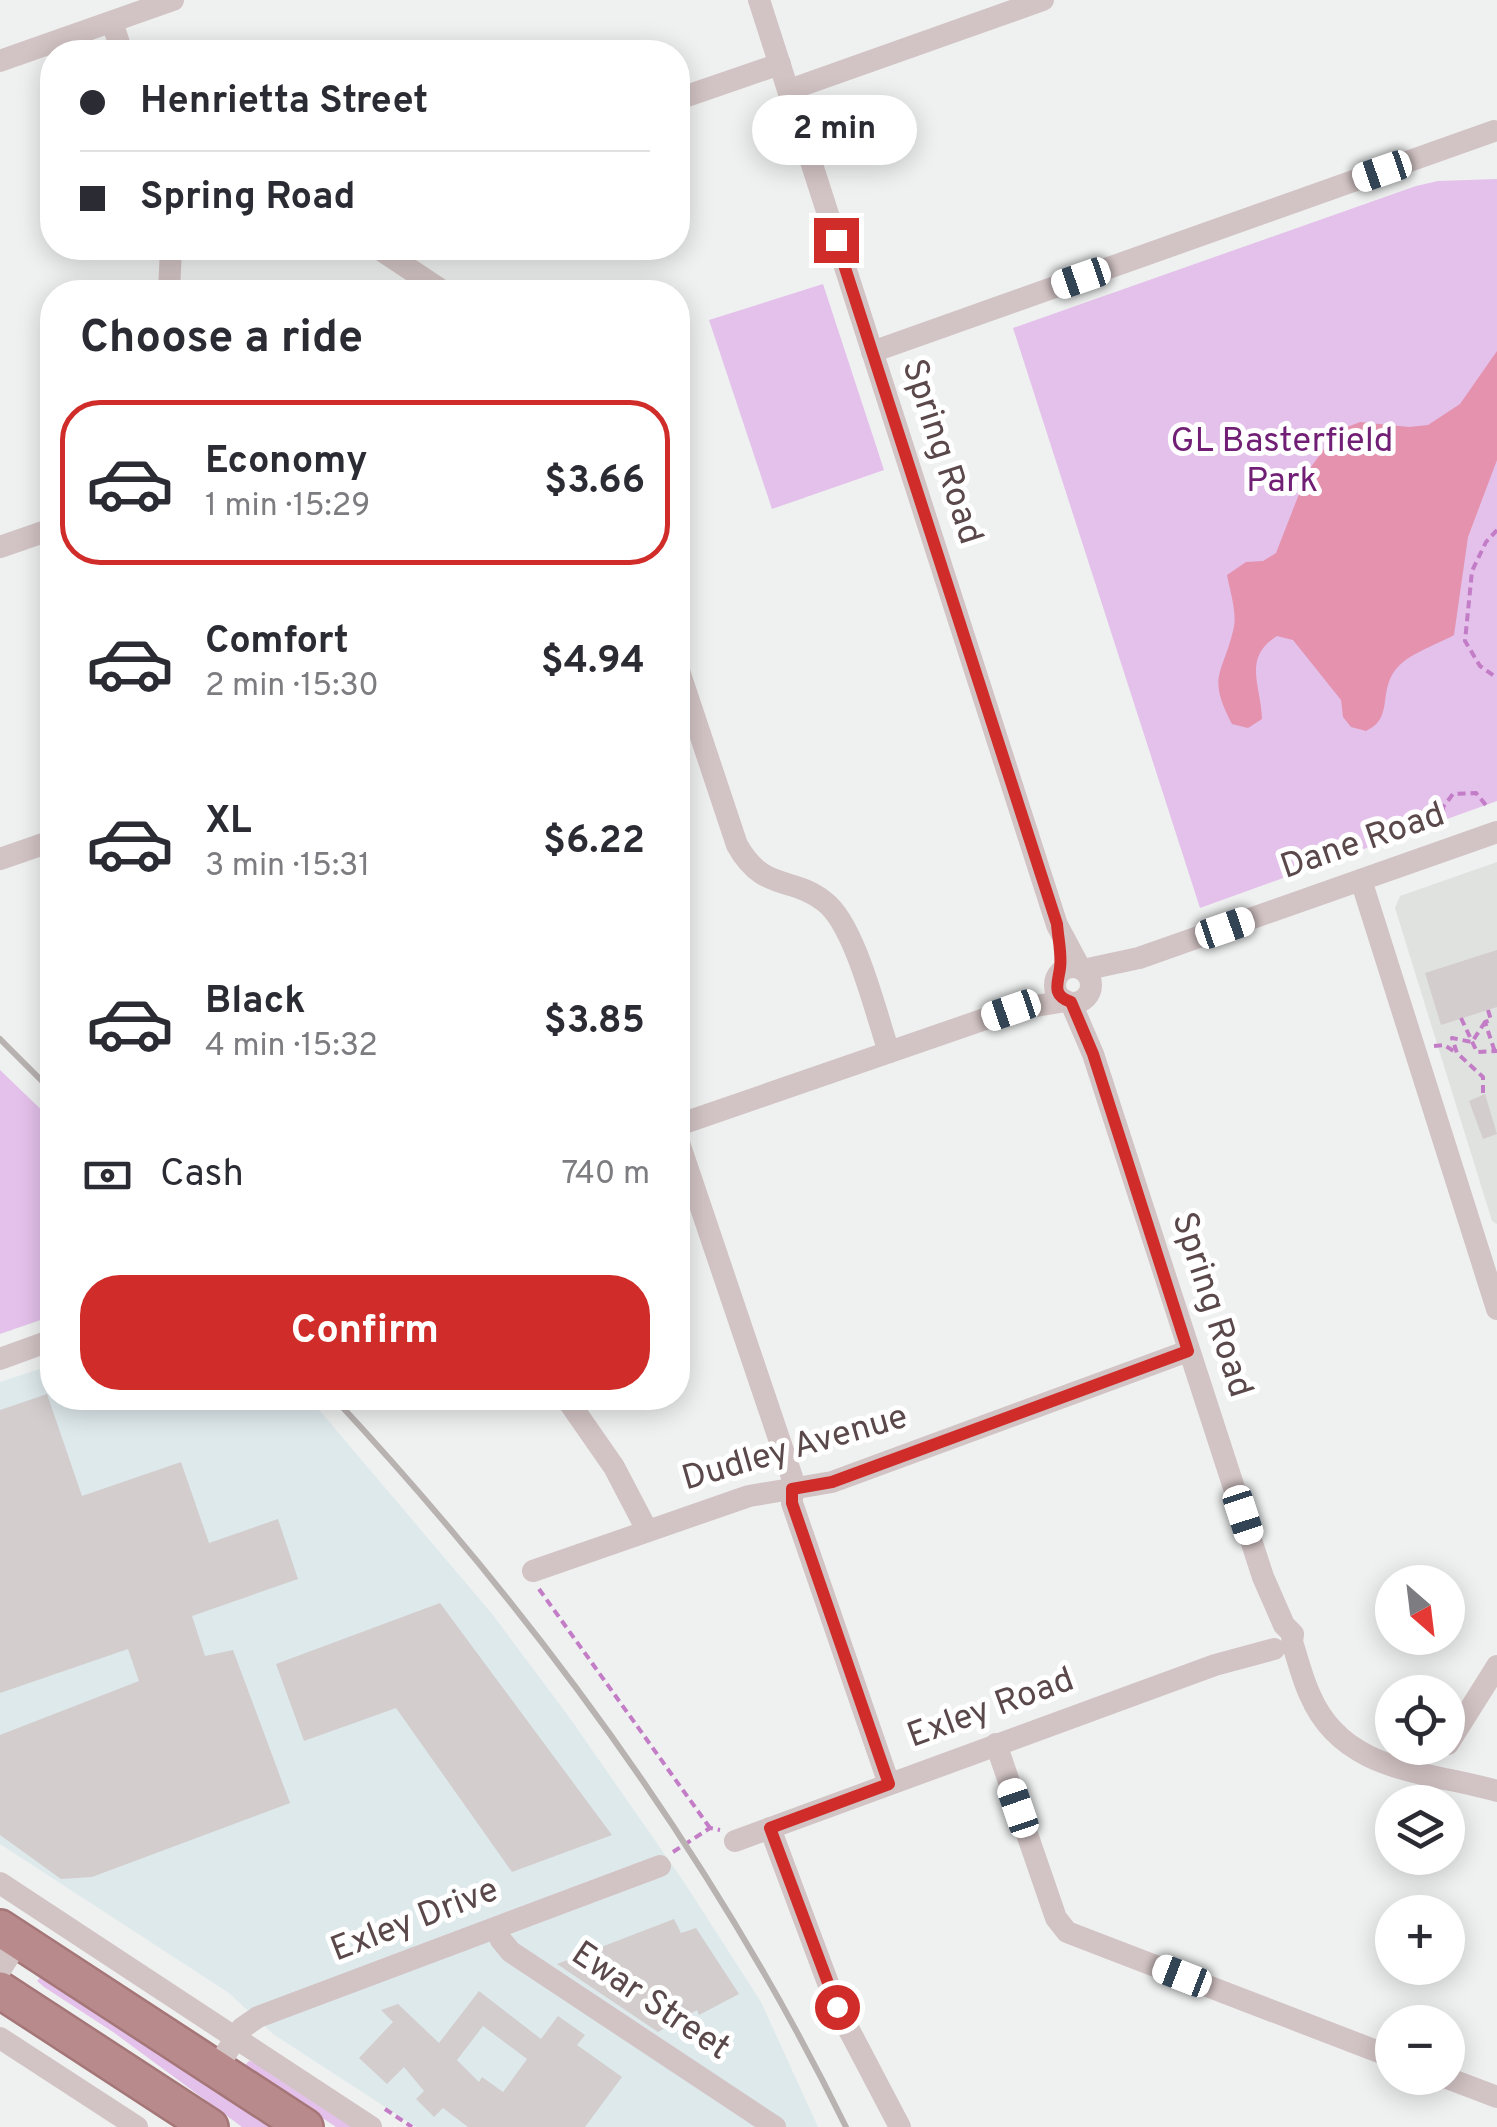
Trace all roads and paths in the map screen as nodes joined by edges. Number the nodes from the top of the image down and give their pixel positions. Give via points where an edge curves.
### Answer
1 (173, 0) edge
2 (759, 0) edge
3 (1043, 0) edge
4 (112, 22) junction
5 (60, 40) edge
6 (118, 40) edge
7 (40, 47) edge
8 (0, 61) edge
9 (780, 64) junction
10 (788, 90) junction
11 (690, 95) edge
12 (1494, 131) dead end
13 (396, 260) edge
14 (426, 280) edge
15 (872, 352) junction
16 (1497, 530) edge
17 (40, 533) edge
18 (0, 547) edge
19 (1497, 678) edge
20 (690, 705) edge
21 (1489, 809) dead end
22 (1444, 825) dead end
23 (1497, 832) edge
24 (40, 845) edge
25 (0, 858) edge
26 (1361, 880) junction
27 (1074, 985) junction
28 (1488, 1010) dead end
29 (1461, 1018) dead end
30 (1485, 1022) junction
31 (1472, 1042) junction
32 (1496, 1051) edge
33 (889, 1052) junction
34 (1483, 1093) dead end
35 (690, 1121) edge
36 (690, 1175) edge
37 (1490, 1268) edge
38 (1497, 1309) edge
39 (40, 1344) edge
40 (1188, 1351) junction
41 (0, 1358) edge
42 (574, 1410) edge
43 (792, 1489) junction
44 (647, 1530) junction
45 (533, 1571) joint
46 (1277, 1638) junction
47 (1497, 1666) edge
48 (1465, 1716) edge
49 (996, 1744) junction
50 (1439, 1765) edge
51 (1435, 1778) junction
52 (889, 1784) junction
53 (1497, 1791) edge
54 (710, 1828) junction
55 (770, 1828) junction
56 (735, 1841) joint
57 (660, 1866) joint
58 (0, 1883) edge
59 (496, 1928) junction
60 (6, 1946) edge
61 (0, 1990) edge
62 (0, 2038) edge
63 (235, 2038) junction
64 (1375, 2050) edge
65 (216, 2069) junction
66 (1465, 2084) edge
67 (1497, 2096) edge
68 (137, 2127) edge
69 (210, 2127) edge
70 (306, 2127) edge
71 (371, 2127) edge
72 (775, 2127) edge
73 (900, 2127) edge

1 - 4 street
2 - 9 street, Spring Road
3 - 10 street
4 - 5 street
4 - 6 street
7 - 8 street
9 - 10 street, Spring Road
9 - 11 street
10 - 15 street, Spring Road
12 - 15 street
13 - 14 street
15 - 27 street, Spring Road
16 - 19 path via 1472,571 1464,641
17 - 18 street
20 - 33 street via 736,845 765,877 820,898 836,912
21 - 22 path via 1476,794 1453,794 1443,807
23 - 26 street, Dane Road
24 - 25 street
26 - 27 street, Dane Road
26 - 37 street
27 - 33 street, Dane Road
27 - 40 street, Spring Road
28 - 30 path via 1491,1020
29 - 31 path
30 - 31 path
30 - 32 path
31 - 32 path via 1476,1052
31 - 34 path via 1452,1038 1457,1053 1483,1077
33 - 35 street, Dane Road
36 - 43 street
37 - 38 street
39 - 41 street
40 - 43 street, Dudley Avenue via 832,1482
40 - 46 street, Spring Road
42 - 44 street
43 - 44 street, Dudley Avenue
43 - 52 street
44 - 45 street, Dudley Avenue
45 - 54 path via 542,1597
46 - 49 street, Exley Road
46 - 51 street via 1324,1719 1354,1748 1394,1769
47 - 48 street
49 - 52 street, Exley Road
49 - 64 street via 1056,1918 1067,1932
50 - 51 street
51 - 53 street
52 - 55 street, Exley Road
54 - 56 path
54 - 57 path
55 - 56 street, Exley Road
55 - 73 street via 837,2007
57 - 59 street, Exley Drive
58 - 63 street
59 - 63 street, Exley Drive via 258,2017
59 - 72 street, Ewar Street via 512,1952
60 - 65 highway
61 - 69 highway
62 - 68 street
63 - 65 street, Exley Drive
63 - 71 street
65 - 70 highway
66 - 67 street

